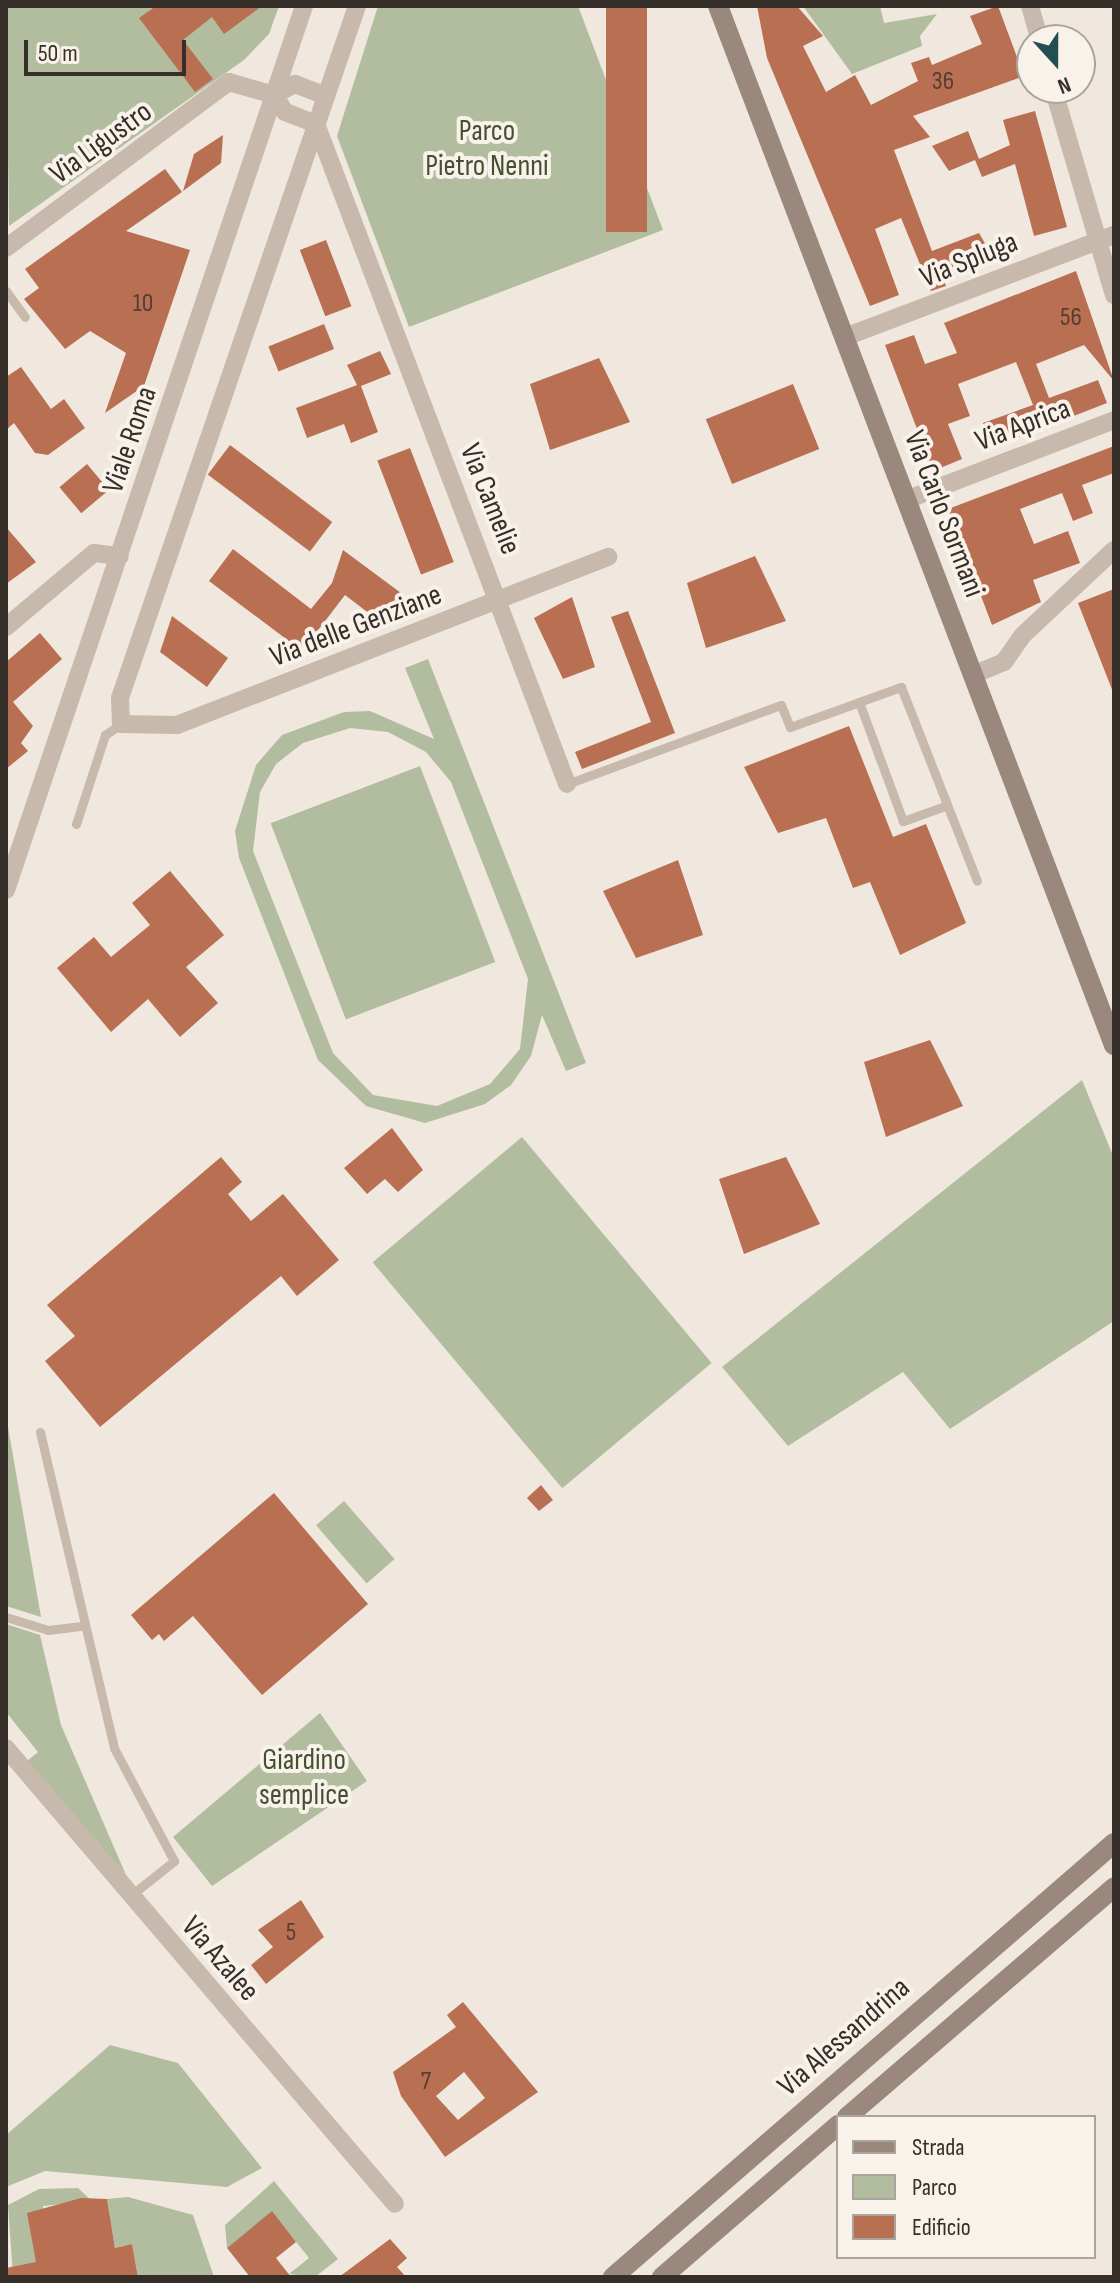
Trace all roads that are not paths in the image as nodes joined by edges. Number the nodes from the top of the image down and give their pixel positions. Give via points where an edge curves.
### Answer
1 (304, 6) edge
2 (357, 6) edge
3 (718, 6) edge
4 (274, 95) junction
5 (326, 96) junction
6 (1057, 104) edge
7 (316, 124) junction
8 (1114, 235) edge
9 (1095, 241) junction
10 (6, 248) edge
11 (6, 291) edge
12 (1114, 295) edge
13 (25, 317) dead end
14 (845, 337) junction
15 (1114, 420) edge
16 (906, 500) junction
17 (1114, 550) edge
18 (120, 556) junction
19 (608, 557) dead end
20 (500, 599) junction
21 (6, 627) edge
22 (973, 675) junction
23 (859, 702) junction
24 (121, 724) junction
25 (567, 784) joint
26 (945, 806) junction
27 (76, 824) dead end
28 (977, 881) dead end
29 (6, 890) edge
30 (1114, 1045) edge
31 (40, 1432) dead end
32 (6, 1617) edge
33 (82, 1626) junction
34 (6, 1748) edge
35 (1114, 1843) edge
36 (1114, 1887) edge
37 (129, 1897) junction
38 (849, 2115) edge
39 (836, 2127) edge
40 (395, 2204) dead end
41 (613, 2277) edge
42 (662, 2277) edge

1 - 4 street, Viale Roma
2 - 5 street
3 - 14 street, Via Carlo Sormani
4 - 5 street via 295,84
4 - 7 street via 285,112
4 - 10 street, Via Ligustro via 229,82
4 - 18 street, Viale Roma
5 - 7 street
6 - 9 street
7 - 20 street, Via Camelie
7 - 24 street via 120,698
8 - 9 street, Via Spluga
9 - 12 street
9 - 14 street, Via Spluga
11 - 13 lane
14 - 16 street, Via Carlo Sormani
15 - 16 street, Via Aprica
16 - 22 street, Via Carlo Sormani
17 - 22 street via 1022,636 1013,654
18 - 21 street via 94,553
18 - 29 street, Viale Roma
19 - 20 street, Via delle Genziane
20 - 24 street, Via delle Genziane via 177,725
20 - 25 street, Via Camelie
22 - 30 street, Via Carlo Sormani
23 - 25 lane, Via Camelie via 790,727 781,705
23 - 26 lane via 901,687
23 - 26 lane via 903,821
24 - 27 lane via 105,735
26 - 28 lane
31 - 33 lane
32 - 33 lane via 48,1630
33 - 37 lane via 114,1748 174,1861
34 - 37 street, Via Azalee
35 - 41 street, Via Alessandrina
36 - 38 street, Via Alessandrina
37 - 40 street, Via Azalee
39 - 42 street, Via Alessandrina

